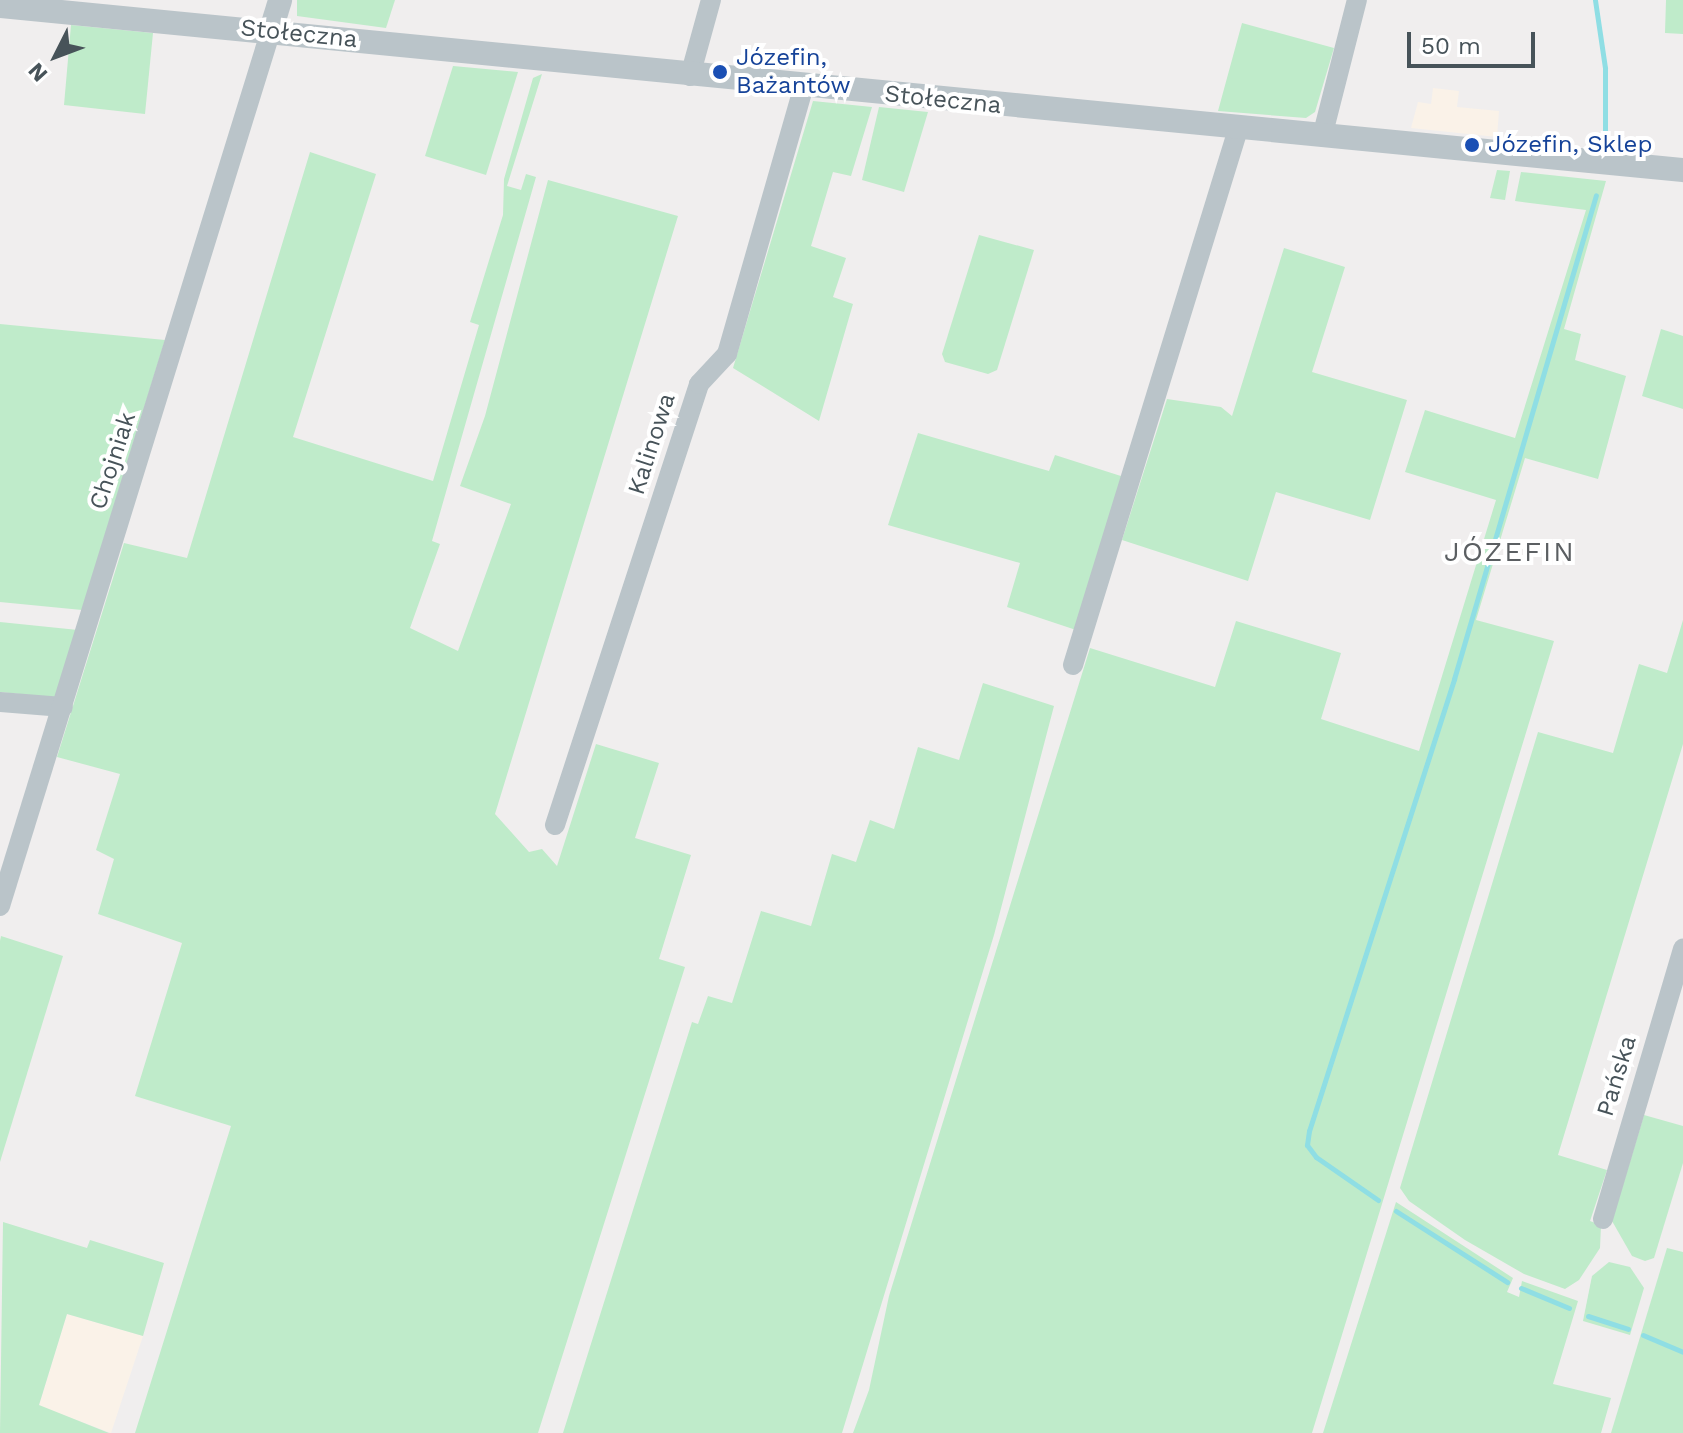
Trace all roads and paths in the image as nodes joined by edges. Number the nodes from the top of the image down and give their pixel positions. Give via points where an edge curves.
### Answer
1 (280, 0) edge
2 (711, 0) edge
3 (1357, 0) edge
4 (0, 6) edge
5 (271, 30) junction
6 (690, 76) junction
7 (804, 86) junction
8 (1239, 126) junction
9 (1323, 133) junction
10 (1683, 170) edge
11 (1073, 665) dead end
12 (0, 702) edge
13 (63, 707) junction
14 (555, 825) dead end
15 (0, 906) edge
16 (1683, 949) edge
17 (1603, 1219) dead end

1 - 5 street
2 - 6 street
3 - 9 street
4 - 5 street, Stołeczna
5 - 6 street, Stołeczna
5 - 13 street, Chojniak
6 - 7 street, Stołeczna
7 - 8 street, Stołeczna
7 - 14 street, Kalinowa via 727,354 699,384
8 - 9 street, Stołeczna
8 - 11 street
9 - 10 street, Stołeczna via 1492,155
12 - 13 street
13 - 15 street, Chojniak
16 - 17 street, Pańska

